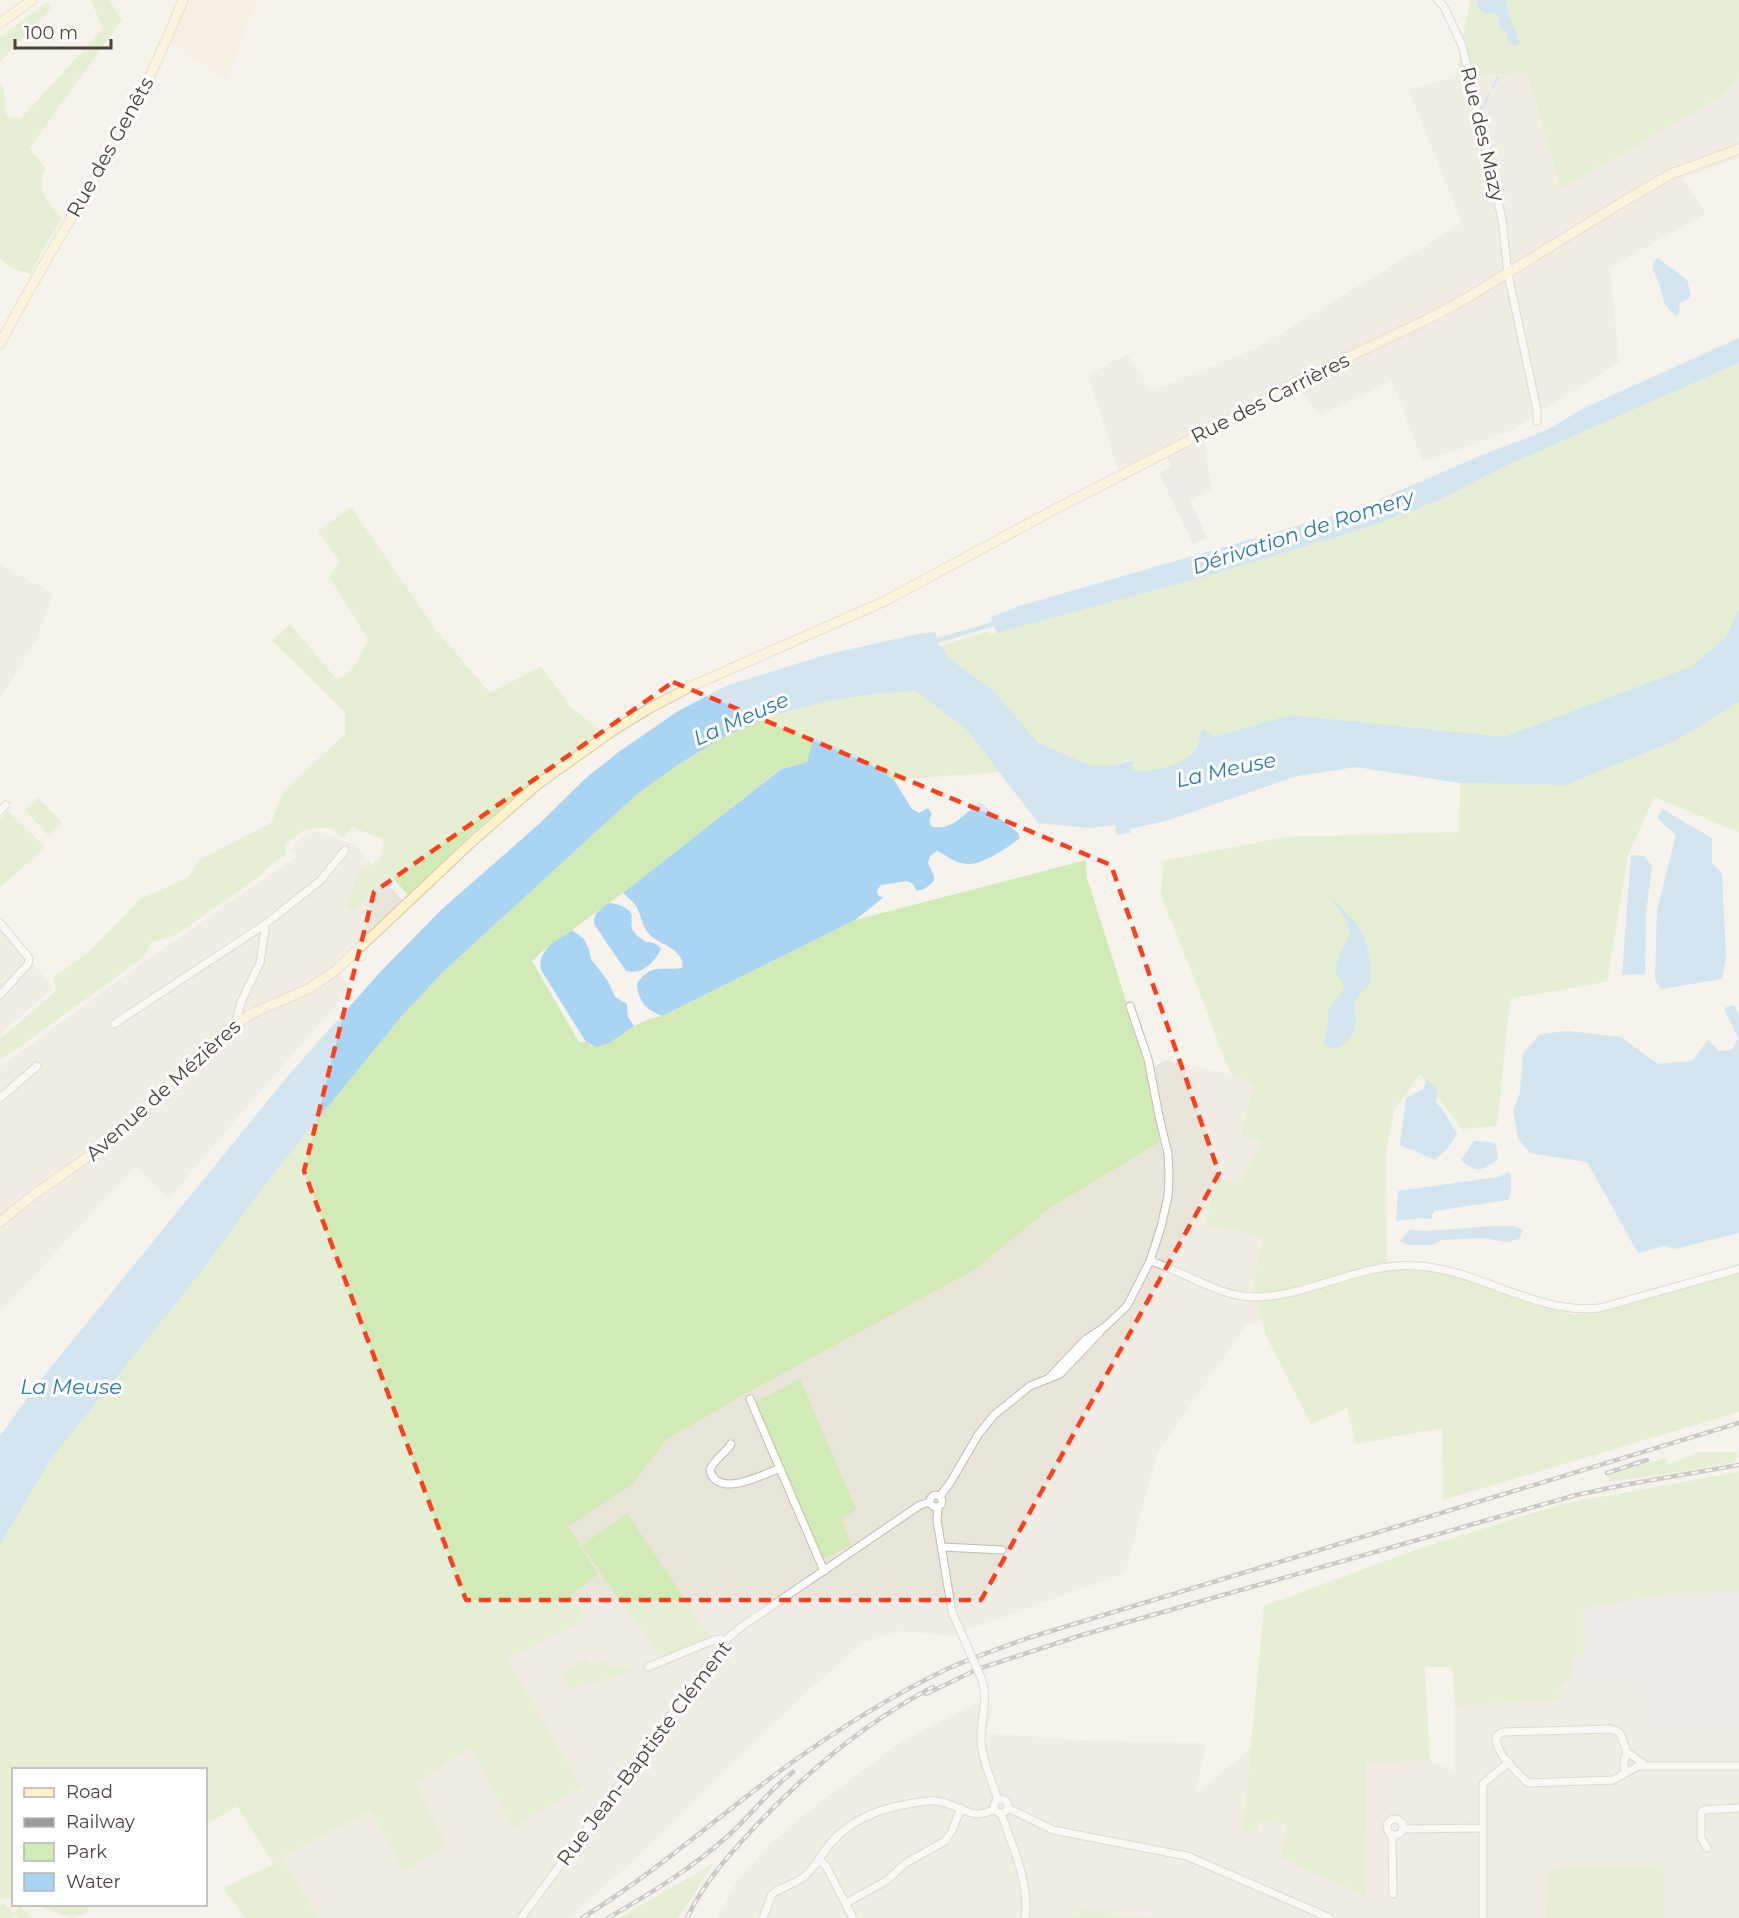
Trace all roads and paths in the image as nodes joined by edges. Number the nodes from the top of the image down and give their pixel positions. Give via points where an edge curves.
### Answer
1 (32, 0) edge
2 (183, 0) edge
3 (1438, 0) edge
4 (0, 23) edge
5 (1739, 149) edge
6 (1508, 274) junction
7 (0, 344) edge
8 (1537, 420) dead end
9 (6, 805) dead end
10 (0, 811) edge
11 (345, 850) dead end
12 (412, 898) joint
13 (0, 923) edge
14 (264, 925) junction
15 (0, 995) edge
16 (1130, 1006) dead end
17 (237, 1022) junction
18 (114, 1024) dead end
19 (38, 1066) dead end
20 (0, 1098) edge
21 (0, 1222) edge
22 (1150, 1261) junction
23 (1739, 1269) edge
24 (750, 1399) dead end
25 (731, 1444) dead end
26 (780, 1468) junction
27 (940, 1496) junction
28 (930, 1502) junction
29 (938, 1507) junction
30 (942, 1547) junction
31 (1002, 1550) dead end
32 (824, 1571) junction
33 (725, 1642) junction
34 (648, 1667) dead end
35 (1628, 1752) junction
36 (1509, 1762) junction
37 (1645, 1766) junction
38 (1739, 1766) edge
39 (1625, 1773) junction
40 (998, 1800) junction
41 (961, 1808) junction
42 (1008, 1808) junction
43 (1739, 1808) edge
44 (998, 1811) junction
45 (1483, 1828) junction
46 (1403, 1829) junction
47 (1392, 1835) junction
48 (1707, 1848) dead end
49 (819, 1858) junction
50 (1394, 1894) dead end
51 (846, 1904) junction
52 (521, 1918) edge
53 (763, 1918) edge
54 (853, 1918) edge
55 (1025, 1918) edge
56 (1330, 1918) edge
57 (1483, 1918) edge

1 - 4 main road
2 - 7 main road, Rue des Genêts via 126,123
3 - 6 street, Rue des Mazy via 1462,45 1502,219
5 - 6 main road, Rue des Carrières via 1671,174
6 - 8 street, Rue des Mazy
6 - 12 main road, Rue des Carrières via 1426,320 1300,380 885,602 650,708 538,784
9 - 10 street
11 - 14 street via 320,881
12 - 17 main road, Avenue de Mézières via 335,971 310,988
13 - 15 street via 29,958
14 - 17 street via 260,963 241,1002
14 - 18 street
16 - 22 street via 1148,1059 1168,1154 1167,1196
17 - 21 main road, Avenue de Mézières via 106,1144
19 - 20 street
22 - 23 street via 1215,1288 1258,1297 1398,1264 1422,1266 1558,1307 1581,1310
22 - 27 street via 1127,1306 1084,1340 1048,1379 1030,1386 994,1415
24 - 26 street
25 - 26 street via 711,1470 715,1479 725,1485
26 - 32 street
27 - 28 street via 934,1495
27 - 29 street via 942,1503
28 - 29 street
28 - 32 street, Rue Jean-Baptiste Clément
29 - 30 street
30 - 31 street
30 - 40 street, bridge via 954,1618 985,1687 981,1742
32 - 33 street, Rue Jean-Baptiste Clément
33 - 34 street via 714,1640
33 - 52 street, Rue Jean-Baptiste Clément
35 - 36 street via 1620,1733 1611,1729 1502,1732 1495,1741
35 - 37 street
35 - 39 street
36 - 39 street via 1528,1783 1599,1782
36 - 45 street via 1483,1784
37 - 38 street
37 - 39 street
40 - 42 street via 1005,1800
40 - 44 street via 994,1805
41 - 44 street via 979,1814
41 - 49 street via 933,1800 882,1810 845,1829
41 - 51 street via 945,1841
42 - 44 street
42 - 56 street via 1053,1830 1187,1856
43 - 48 street via 1701,1812 1701,1838
44 - 55 street via 1025,1890
45 - 46 street
45 - 57 street
46 - 47 street
46 - 47 street via 1400,1821 1390,1820 1387,1830
47 - 50 street
49 - 51 street
49 - 53 street via 804,1877 772,1894
51 - 54 street

